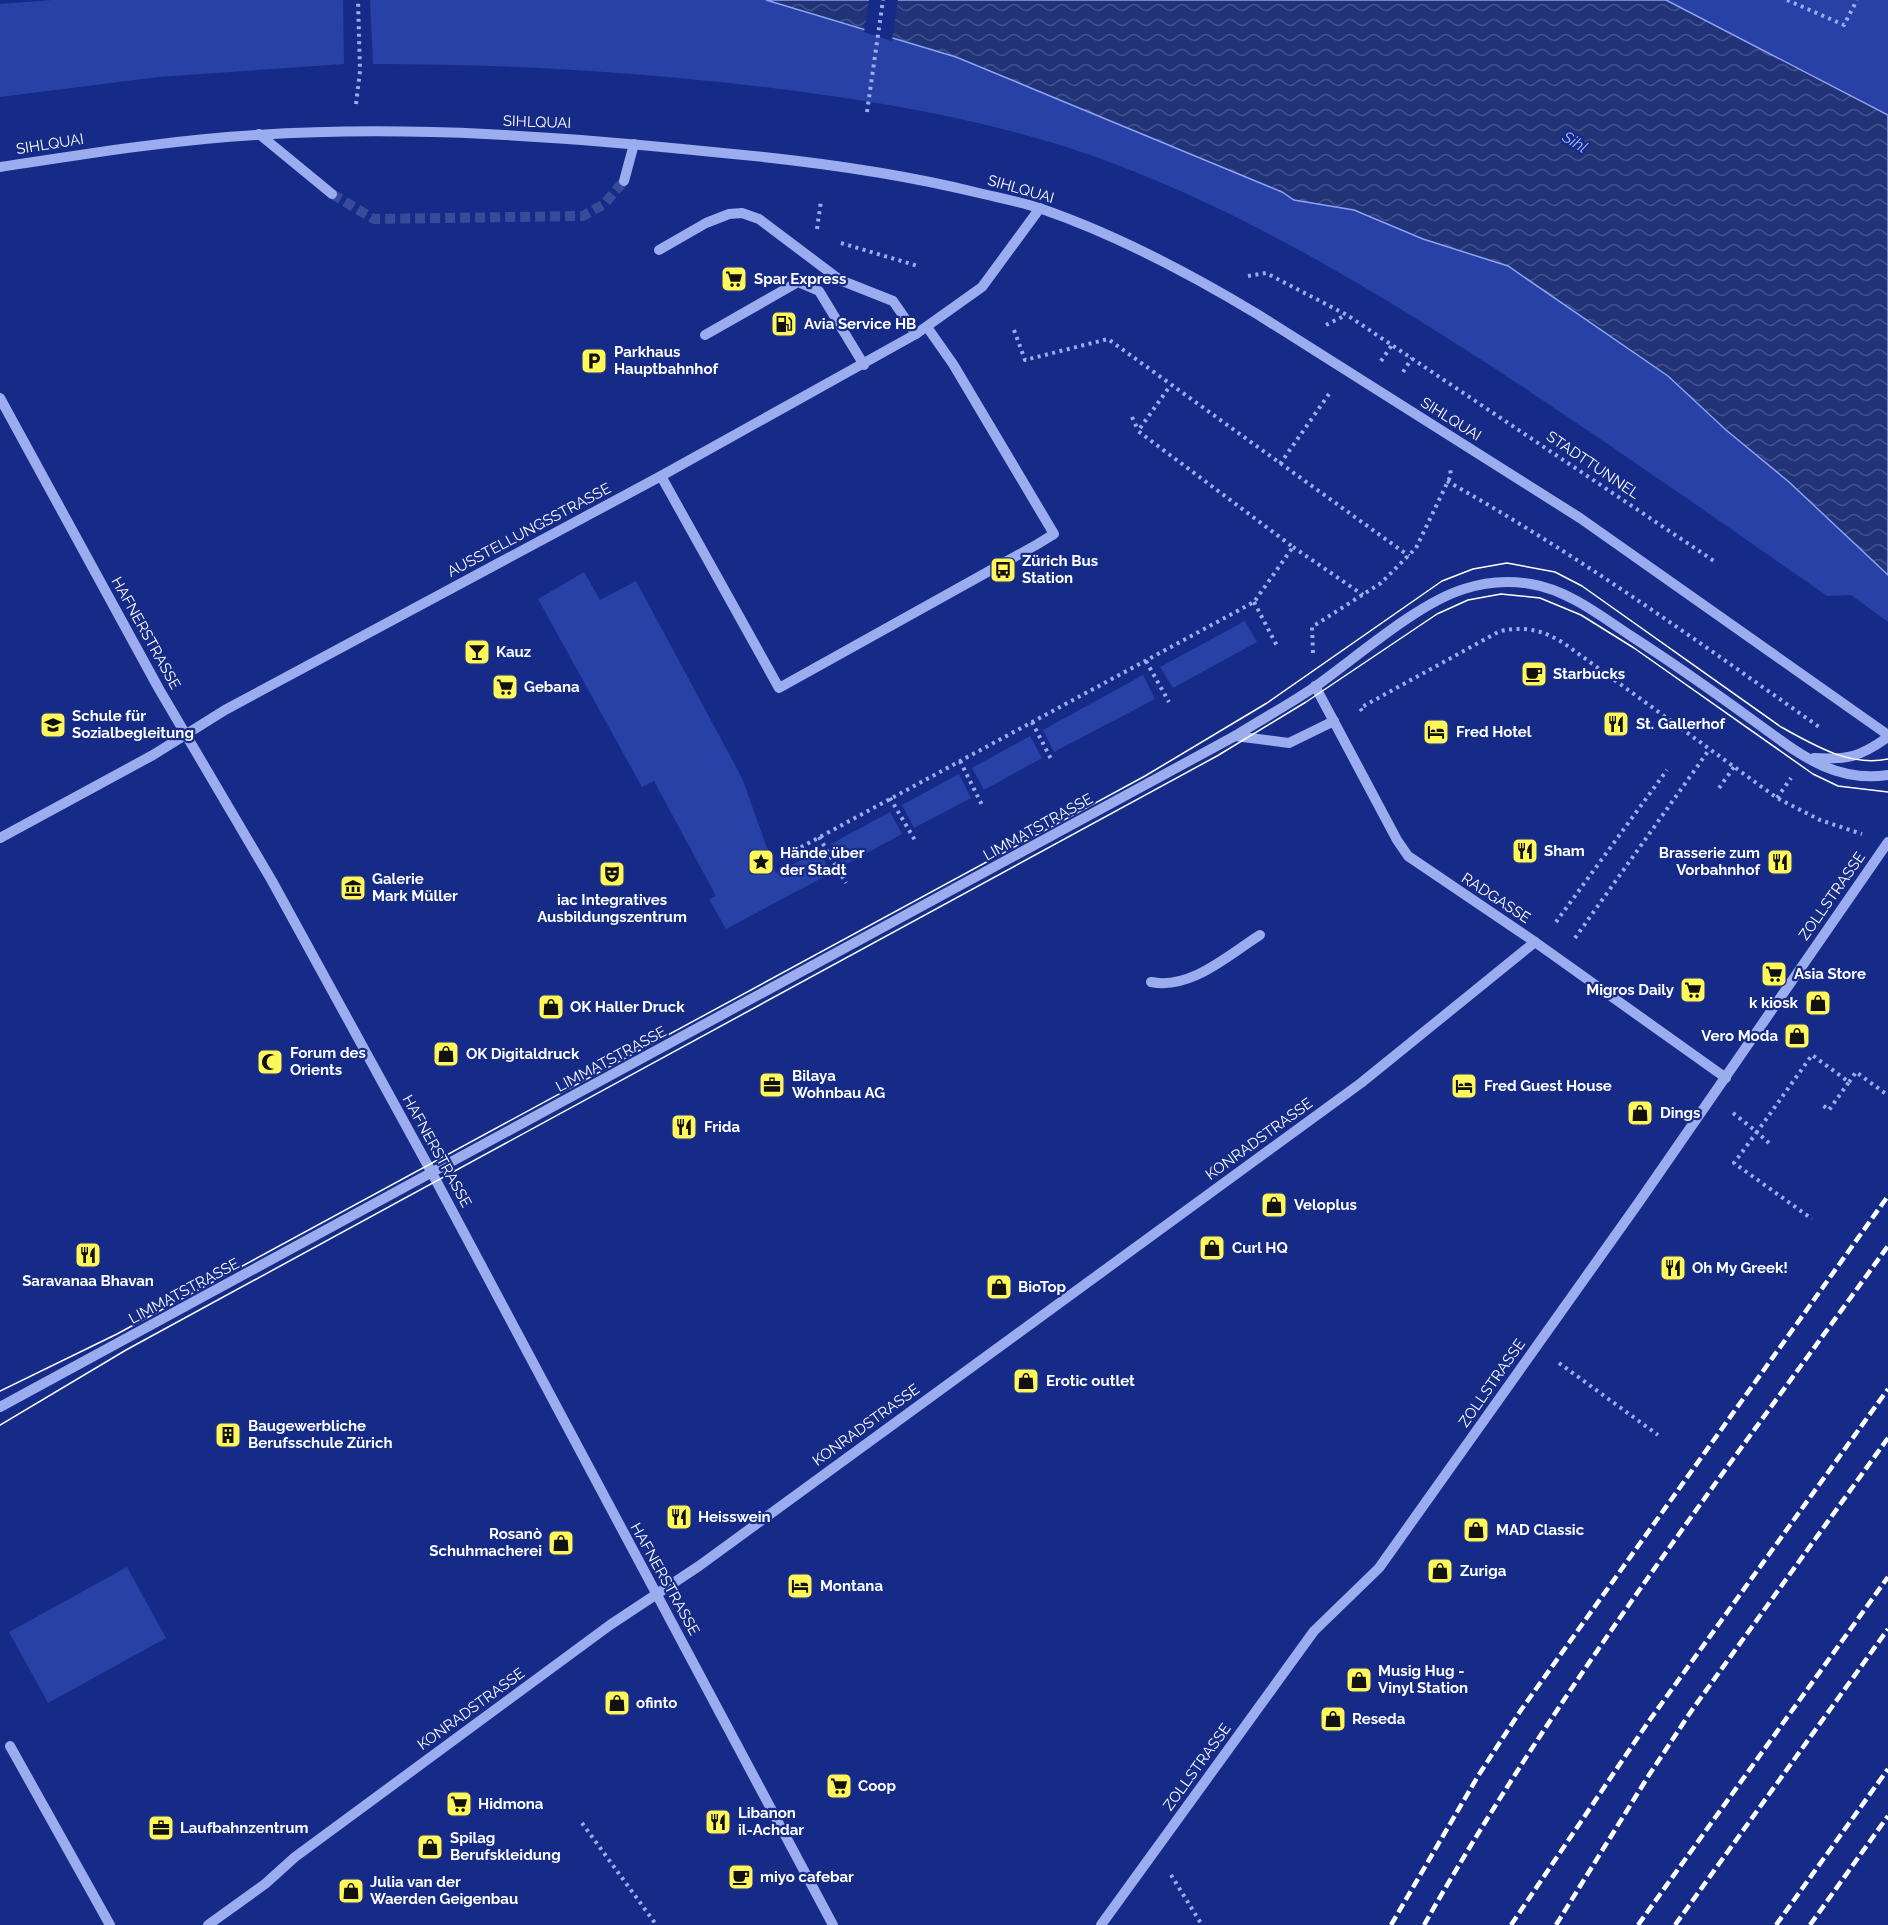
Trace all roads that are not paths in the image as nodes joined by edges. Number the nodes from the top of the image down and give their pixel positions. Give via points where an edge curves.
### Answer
1 (258, 134) junction
2 (634, 144) junction
3 (0, 167) edge
4 (624, 181) tunnel mouth
5 (332, 194) tunnel mouth
6 (1040, 208) junction
7 (659, 250) dead end
8 (927, 327) junction
9 (916, 334) junction
10 (705, 335) dead end
11 (864, 365) junction
12 (0, 398) edge
13 (661, 476) junction
14 (1316, 686) junction
15 (1334, 721) junction
16 (186, 735) junction
17 (1235, 736) junction
18 (1888, 736) edge
19 (1806, 758) junction
20 (1888, 775) edge
21 (0, 838) edge
22 (1888, 842) edge
23 (1260, 935) dead end
24 (1535, 942) junction
25 (1151, 982) dead end
26 (1726, 1077) junction
27 (432, 1173) junction
28 (1, 1406) edge
29 (657, 1595) junction
30 (10, 1746) dead end
31 (110, 1925) edge
32 (208, 1925) edge
33 (833, 1925) edge
34 (1101, 1925) edge

1 - 2 street, SIHLQUAI via 555,137
1 - 3 street, SIHLQUAI via 162,142
1 - 5 street
2 - 4 street
2 - 6 street, SIHLQUAI via 827,163 925,179
6 - 8 street, AUSSTELLUNGSSTRASSE via 982,287
6 - 18 street, SIHLQUAI via 1112,237 1257,314 1580,518
7 - 9 street via 706,224 742,213 759,219 840,280 893,301
8 - 9 street, AUSSTELLUNGSSTRASSE
8 - 13 street via 1054,534 1016,557 779,687
9 - 11 street, AUSSTELLUNGSSTRASSE
10 - 11 street via 798,282 819,291
11 - 13 street, AUSSTELLUNGSSTRASSE
12 - 16 street, HAFNERSTRASSE
13 - 16 street, AUSSTELLUNGSSTRASSE via 225,710
14 - 15 street, RADGASSE
14 - 17 street, LIMMATSTRASSE
14 - 19 street, LIMMATSTRASSE via 1426,607 1462,589 1497,582 1532,584 1590,609
15 - 17 street via 1289,743
15 - 24 street, RADGASSE via 1408,856
16 - 21 street, AUSSTELLUNGSSTRASSE
16 - 27 street, HAFNERSTRASSE via 272,881
17 - 27 street, LIMMATSTRASSE
18 - 19 street via 1864,754 1844,760
19 - 20 street, LIMMATSTRASSE via 1839,773 1865,778
22 - 26 street, ZOLLSTRASSE
23 - 25 street via 1184,981
24 - 26 street, RADGASSE
24 - 29 street, KONRADSTRASSE via 1360,1083
26 - 34 street, ZOLLSTRASSE via 1379,1568 1314,1631
27 - 28 street, LIMMATSTRASSE
27 - 29 street, HAFNERSTRASSE
29 - 32 street, KONRADSTRASSE via 610,1625
29 - 33 street, HAFNERSTRASSE
30 - 31 street

